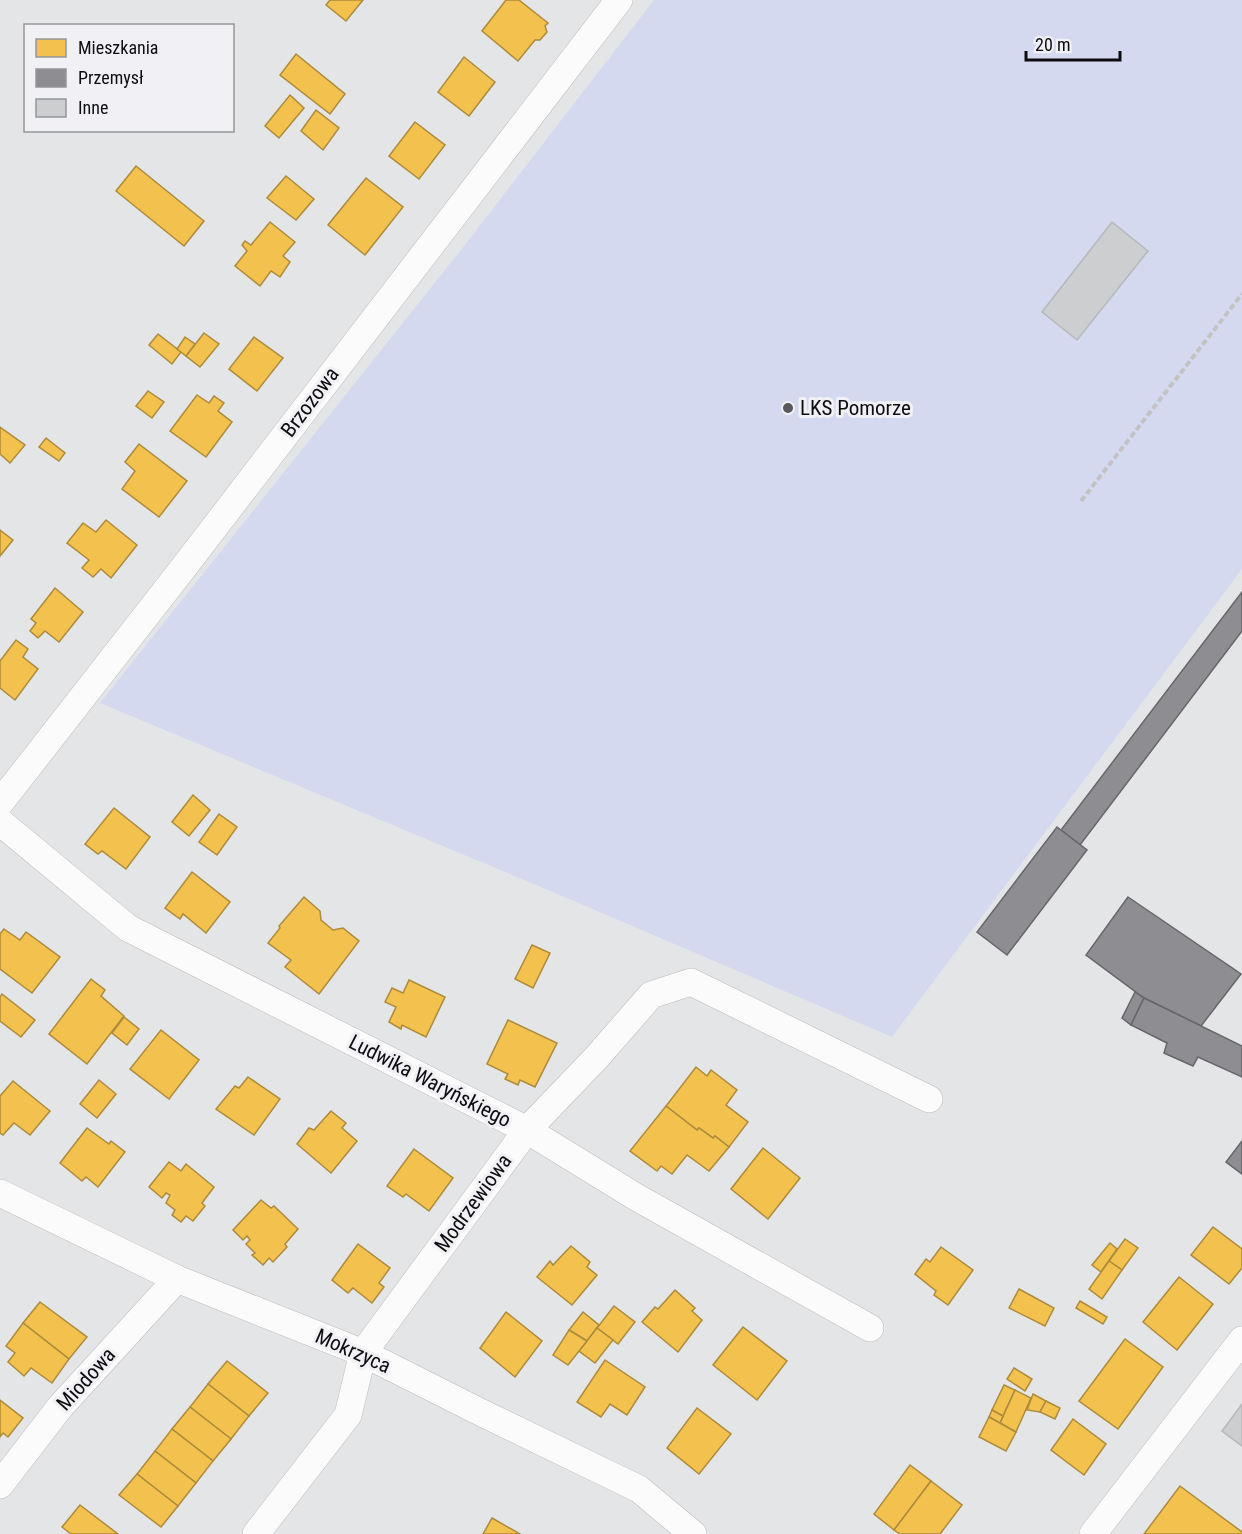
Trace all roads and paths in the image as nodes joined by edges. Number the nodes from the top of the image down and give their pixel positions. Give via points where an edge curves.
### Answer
1 (606, 4) edge
2 (1242, 294) edge
3 (1081, 501) dead end
4 (0, 803) edge
5 (0, 822) edge
6 (928, 1099) dead end
7 (527, 1130) junction
8 (1, 1194) edge
9 (177, 1279) junction
10 (870, 1328) dead end
11 (1242, 1340) edge
12 (363, 1353) junction
13 (0, 1485) edge
14 (256, 1534) edge
15 (693, 1534) edge
16 (1094, 1534) edge

1 - 4 street, Brzozowa via 191,558
2 - 3 path
5 - 7 street, Ludwika Waryńskiego via 129,928
6 - 7 street, Modrzewiowa via 691,982 651,994
7 - 10 street, Ludwika Waryńskiego via 636,1197
7 - 12 street, Modrzewiowa
8 - 9 street, Mokrzyca
9 - 12 street, Mokrzyca
9 - 13 street, Miodowa via 60,1407
11 - 16 street
12 - 14 street, Modrzewiowa via 348,1415
12 - 15 street, Mokrzyca via 639,1489

